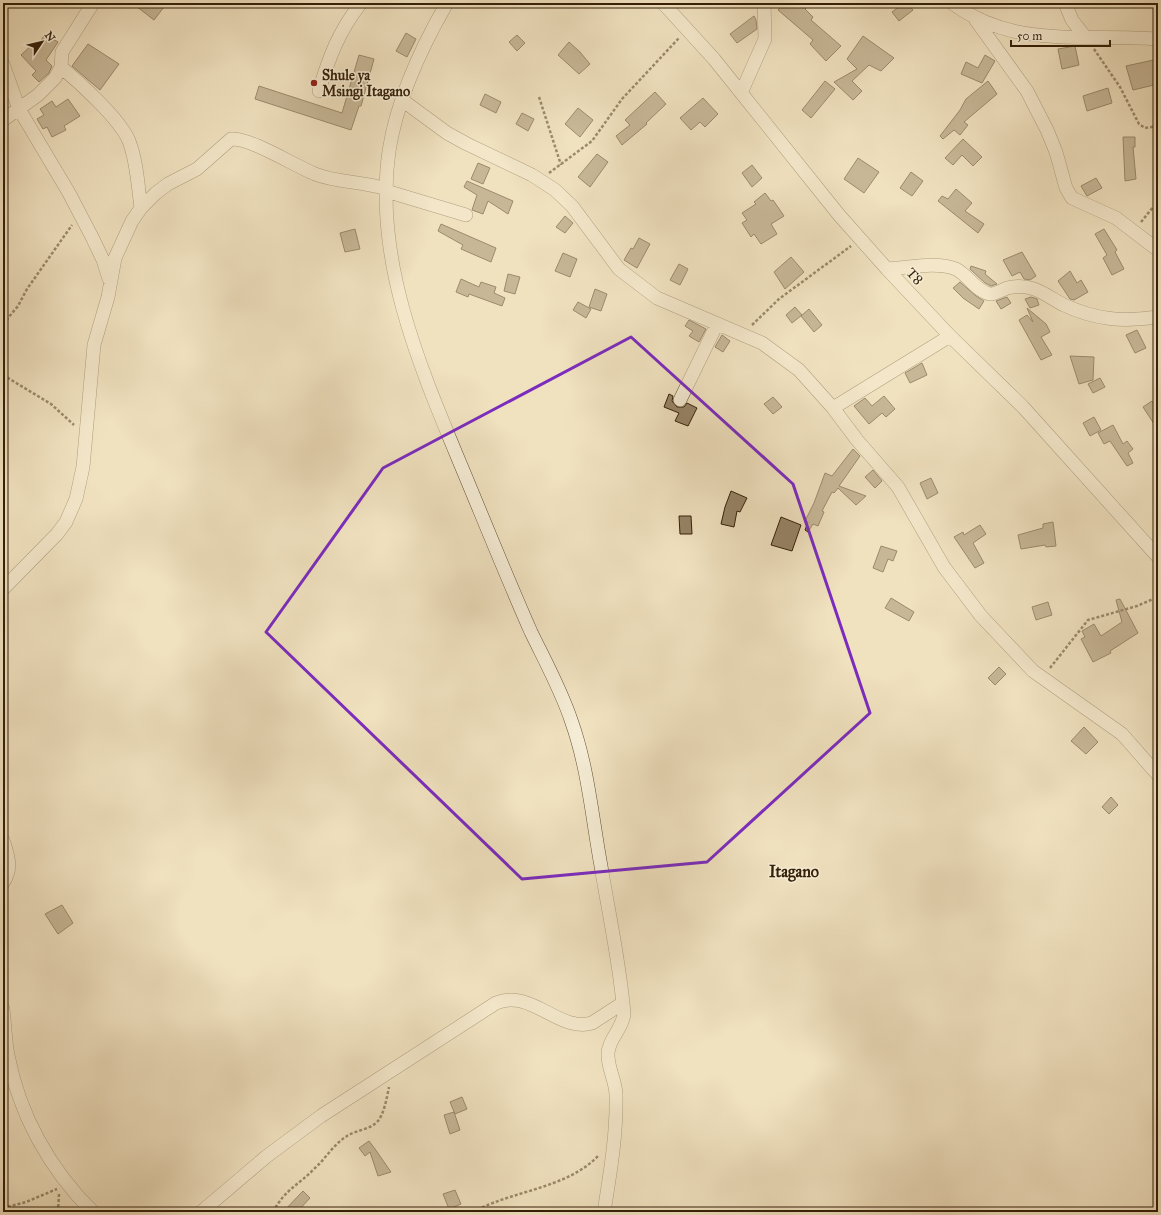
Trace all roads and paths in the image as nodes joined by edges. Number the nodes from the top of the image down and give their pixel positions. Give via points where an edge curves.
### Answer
1 (93, 3) edge
2 (361, 3) edge
3 (447, 3) edge
4 (663, 3) edge
5 (764, 3) edge
6 (952, 3) edge
7 (1065, 3) edge
8 (975, 19) junction
9 (688, 29) junction
10 (1086, 38) junction
11 (1158, 39) edge
12 (3, 64) edge
13 (61, 67) junction
14 (319, 91) dead end
15 (741, 93) junction
16 (539, 98) dead end
17 (402, 100) junction
18 (19, 109) junction
19 (3, 120) edge
20 (1158, 126) edge
21 (561, 165) junction
22 (539, 180) junction
23 (386, 190) junction
24 (1158, 201) edge
25 (141, 208) junction
26 (79, 213) junction
27 (466, 215) dead end
28 (1134, 231) junction
29 (861, 239) junction
30 (1158, 250) edge
31 (887, 269) junction
32 (110, 285) junction
33 (1158, 317) edge
34 (3, 324) edge
35 (717, 324) junction
36 (743, 333) junction
37 (950, 336) junction
38 (3, 375) edge
39 (680, 400) dead end
40 (833, 408) junction
41 (85, 436) junction
42 (1158, 557) edge
43 (3, 589) edge
44 (1158, 597) edge
45 (1042, 678) junction
46 (1158, 775) edge
47 (3, 840) edge
48 (3, 883) edge
49 (623, 1003) junction
50 (3, 1009) edge
51 (392, 1070) junction
52 (601, 1154) dead end
53 (68, 1183) junction
54 (3, 1208) edge
55 (93, 1212) edge
56 (201, 1212) edge
57 (273, 1212) edge
58 (473, 1212) edge
59 (604, 1212) edge

1 - 13 street via 62,52
2 - 14 street via 335,43
3 - 17 street via 423,49
4 - 9 street, T8
5 - 15 street via 765,39
6 - 8 street
7 - 10 street via 1072,20
8 - 10 street via 1023,34
8 - 28 street via 1027,91 1052,141 1066,188 1072,198 1116,218
9 - 15 street, T8
9 - 21 path via 626,94 592,141
10 - 11 street
10 - 20 path via 1120,87 1139,124 1145,128
12 - 18 street
13 - 18 street via 48,86
13 - 25 street via 93,96 128,138
15 - 29 street, T8
16 - 21 path
17 - 22 street via 467,144
17 - 23 street via 389,153
18 - 19 street
18 - 26 street
21 - 22 path
22 - 35 street via 555,190 572,206 610,258 633,281 672,305
23 - 25 street via 362,182 326,178 291,164 247,141 231,139 197,169 168,184
23 - 27 street
23 - 49 street via 394,270 414,345 448,437 570,718 579,745 587,778
24 - 28 path
25 - 32 street via 120,246 113,265
26 - 32 street via 103,260
26 - 34 path via 18,306
28 - 30 street
29 - 31 street, T8
29 - 36 path via 779,299
31 - 33 street via 945,266 962,273 984,292 991,294 1009,288 1023,287 1034,289 1081,313 1116,320
31 - 37 street, T8
32 - 41 street via 94,345
35 - 36 street
35 - 39 street
36 - 40 street via 780,355 799,370
37 - 40 street
37 - 42 street, T8 via 1023,407
38 - 41 path via 51,404
40 - 45 street via 898,487 934,550 969,601 1022,661
41 - 43 street via 83,467 76,499 66,522
44 - 45 path via 1088,620
45 - 46 street via 1122,734
47 - 48 street via 10,864 9,874
49 - 51 street via 586,1025 567,1021 520,1000 504,1000
49 - 59 street via 623,1023 609,1046 608,1055 615,1083 616,1109
50 - 53 street via 8,1057 23,1108 47,1154
51 - 56 street via 296,1134
51 - 57 path via 382,1116 377,1122 341,1141 310,1173 287,1191
52 - 58 path via 570,1175 543,1187 504,1198
53 - 54 path via 46,1195
53 - 55 street

